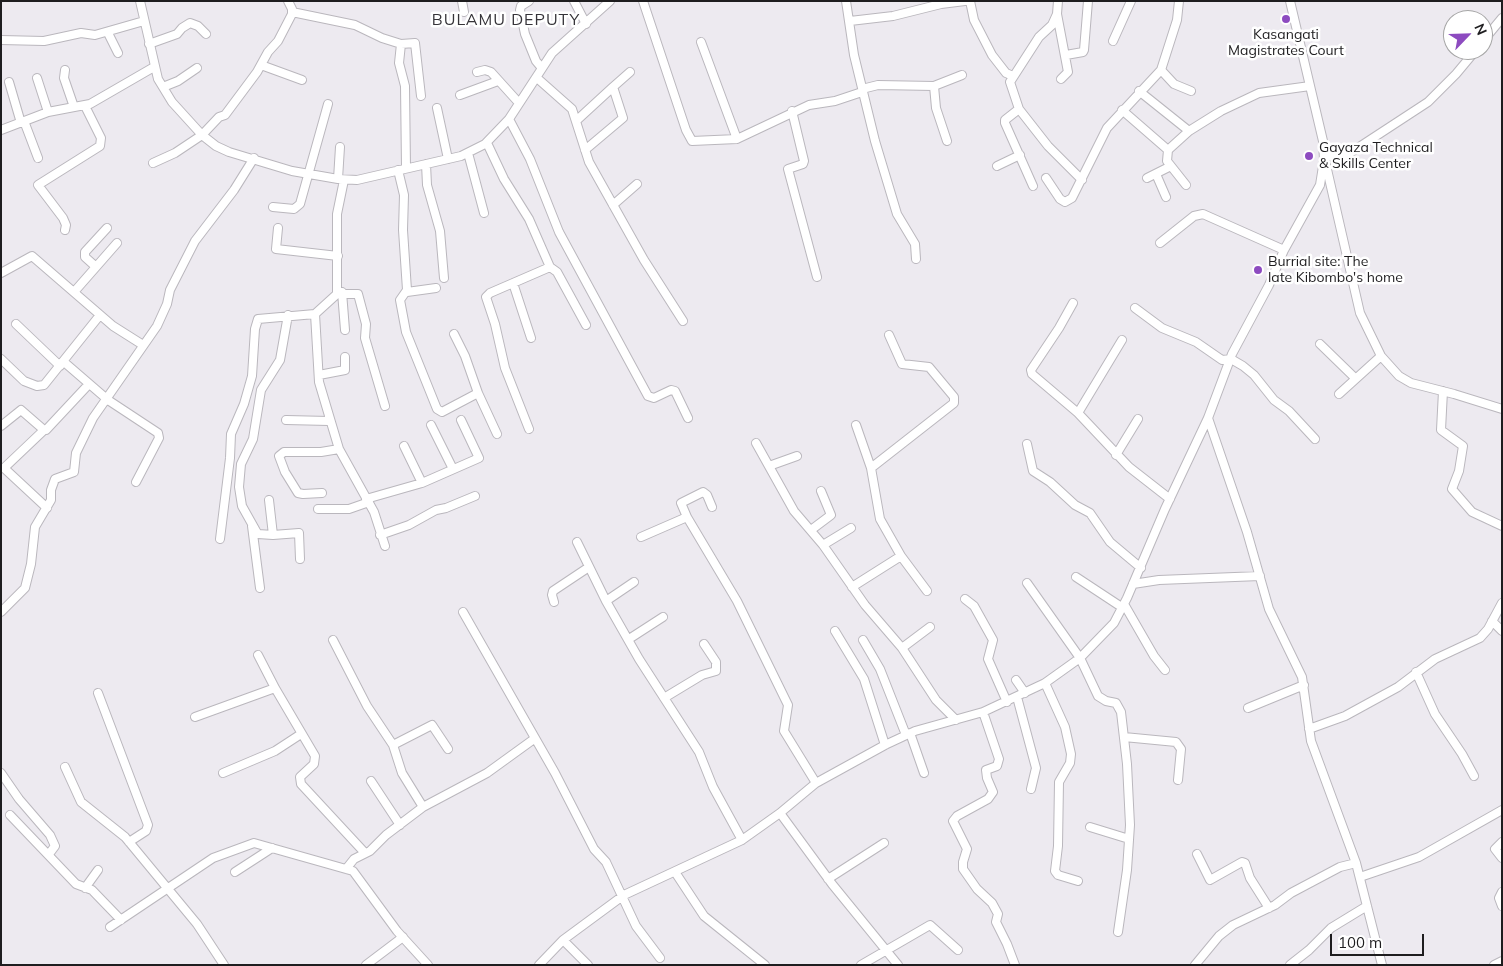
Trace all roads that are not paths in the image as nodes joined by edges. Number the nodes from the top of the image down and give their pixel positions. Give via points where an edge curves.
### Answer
1 (140, 1) edge
2 (288, 1) edge
3 (462, 1) edge
4 (515, 1) edge
5 (529, 1) edge
6 (574, 1) edge
7 (610, 1) edge
8 (643, 1) edge
9 (846, 1) edge
10 (965, 1) edge
11 (970, 1) edge
12 (1058, 1) edge
13 (1088, 1) edge
14 (1131, 1) edge
15 (1179, 1) edge
16 (1290, 1) edge
17 (520, 10) junction
18 (292, 12) junction
19 (464, 12) dead end
20 (1057, 14) junction
21 (1502, 18) edge
22 (144, 21) junction
23 (850, 21) junction
24 (586, 24) junction
25 (1493, 29) edge
26 (108, 33) junction
27 (206, 34) dead end
28 (1, 40) edge
29 (1113, 41) dead end
30 (701, 42) dead end
31 (150, 44) junction
32 (401, 44) junction
33 (118, 53) dead end
34 (1066, 55) junction
35 (1468, 60) edge
36 (260, 65) junction
37 (154, 67) junction
38 (541, 67) junction
39 (197, 68) dead end
40 (65, 70) dead end
41 (1161, 70) junction
42 (476, 72) dead end
43 (630, 72) dead end
44 (962, 75) dead end
45 (1013, 76) junction
46 (37, 78) dead end
47 (537, 78) junction
48 (1061, 79) dead end
49 (302, 80) dead end
50 (498, 81) junction
51 (9, 82) dead end
52 (934, 86) junction
53 (1310, 86) junction
54 (163, 87) junction
55 (612, 87) junction
56 (864, 90) junction
57 (1191, 90) dead end
58 (1139, 91) junction
59 (460, 95) dead end
60 (420, 96) dead end
61 (519, 103) junction
62 (328, 104) dead end
63 (85, 106) junction
64 (74, 107) junction
65 (437, 108) dead end
66 (1019, 109) junction
67 (1122, 110) junction
68 (792, 111) junction
69 (48, 112) junction
70 (509, 119) junction
71 (576, 121) junction
72 (22, 122) junction
73 (1, 130) edge
74 (1189, 131) junction
75 (202, 135) junction
76 (737, 139) junction
77 (947, 141) dead end
78 (487, 142) junction
79 (340, 147) dead end
80 (585, 150) junction
81 (1168, 150) junction
82 (468, 153) junction
83 (1020, 155) junction
84 (38, 158) dead end
85 (254, 158) junction
86 (448, 158) junction
87 (1324, 158) junction
88 (153, 163) dead end
89 (426, 164) junction
90 (996, 166) dead end
91 (1171, 166) junction
92 (402, 169) junction
93 (309, 174) junction
94 (1156, 174) junction
95 (1046, 178) dead end
96 (1147, 178) dead end
97 (341, 179) junction
98 (1082, 180) junction
99 (637, 184) dead end
100 (1186, 185) dead end
101 (1033, 186) dead end
102 (1166, 197) dead end
103 (613, 205) junction
104 (274, 207) dead end
105 (484, 213) dead end
106 (107, 228) dead end
107 (278, 228) dead end
108 (65, 230) dead end
109 (118, 243) dead end
110 (1160, 243) dead end
111 (1284, 250) junction
112 (338, 256) junction
113 (916, 259) dead end
114 (95, 266) junction
115 (550, 267) junction
116 (1, 273) edge
117 (816, 277) dead end
118 (444, 278) dead end
119 (513, 284) junction
120 (436, 288) dead end
121 (74, 292) junction
122 (407, 292) junction
123 (340, 293) junction
124 (1073, 303) dead end
125 (1135, 308) dead end
126 (314, 314) junction
127 (100, 315) junction
128 (288, 315) junction
129 (683, 321) dead end
130 (16, 324) dead end
131 (586, 325) dead end
132 (345, 330) dead end
133 (454, 334) dead end
134 (889, 335) dead end
135 (531, 338) dead end
136 (1122, 340) dead end
137 (1320, 344) dead end
138 (143, 345) junction
139 (345, 356) dead end
140 (1381, 356) junction
141 (1, 359) edge
142 (1231, 359) junction
143 (62, 364) junction
144 (319, 375) junction
145 (1355, 378) junction
146 (89, 384) junction
147 (1443, 391) junction
148 (478, 393) junction
149 (1339, 394) dead end
150 (108, 400) junction
151 (385, 406) dead end
152 (1502, 410) edge
153 (1078, 413) junction
154 (688, 418) dead end
155 (1208, 418) junction
156 (1138, 419) dead end
157 (286, 420) dead end
158 (462, 420) dead end
159 (329, 421) junction
160 (431, 425) dead end
161 (856, 425) dead end
162 (1, 426) edge
163 (529, 429) dead end
164 (44, 430) junction
165 (497, 434) dead end
166 (1315, 439) dead end
167 (756, 443) dead end
168 (1026, 444) dead end
169 (404, 446) dead end
170 (339, 449) junction
171 (1116, 455) junction
172 (797, 456) dead end
173 (769, 466) junction
174 (871, 468) junction
175 (453, 469) junction
176 (136, 482) dead end
177 (422, 483) junction
178 (821, 491) dead end
179 (322, 493) dead end
180 (475, 496) dead end
181 (1170, 499) junction
182 (269, 500) dead end
183 (368, 500) junction
184 (712, 507) dead end
185 (47, 508) junction
186 (318, 509) dead end
187 (687, 517) junction
188 (252, 526) junction
189 (1502, 526) edge
190 (851, 528) dead end
191 (810, 530) junction
192 (273, 535) junction
193 (380, 535) junction
194 (641, 537) dead end
195 (220, 539) dead end
196 (577, 542) dead end
197 (823, 545) junction
198 (385, 546) dead end
199 (901, 556) junction
200 (300, 559) dead end
201 (589, 568) junction
202 (1141, 568) junction
203 (1260, 576) junction
204 (1076, 577) dead end
205 (634, 582) dead end
206 (1027, 583) dead end
207 (1133, 584) junction
208 (852, 587) junction
209 (260, 588) dead end
210 (927, 591) dead end
211 (965, 600) dead end
212 (606, 601) junction
213 (554, 602) dead end
214 (1502, 603) edge
215 (1123, 606) junction
216 (1, 612) edge
217 (463, 612) dead end
218 (662, 617) dead end
219 (1492, 621) junction
220 (930, 627) dead end
221 (836, 631) dead end
222 (1502, 631) edge
223 (629, 639) junction
224 (333, 640) dead end
225 (863, 640) dead end
226 (704, 644) dead end
227 (902, 648) junction
228 (258, 655) dead end
229 (1080, 658) junction
230 (1165, 670) dead end
231 (1416, 672) junction
232 (1016, 680) dead end
233 (1045, 683) junction
234 (1304, 685) junction
235 (275, 688) junction
236 (98, 692) dead end
237 (1025, 693) junction
238 (1017, 697) junction
239 (664, 698) junction
240 (1007, 702) junction
241 (1248, 708) dead end
242 (983, 712) junction
243 (195, 717) dead end
244 (956, 720) junction
245 (1309, 729) junction
246 (301, 734) junction
247 (908, 734) junction
248 (1124, 737) junction
249 (534, 739) junction
250 (393, 745) junction
251 (885, 745) junction
252 (448, 749) dead end
253 (64, 767) dead end
254 (1, 773) edge
255 (223, 773) dead end
256 (924, 773) dead end
257 (1474, 776) dead end
258 (1178, 780) dead end
259 (371, 781) dead end
260 (816, 783) junction
261 (1031, 789) dead end
262 (423, 808) junction
263 (1502, 810) edge
264 (780, 814) junction
265 (10, 815) dead end
266 (400, 825) junction
267 (1090, 827) dead end
268 (1130, 839) junction
269 (742, 840) junction
270 (129, 842) junction
271 (1502, 842) edge
272 (884, 843) dead end
273 (272, 848) junction
274 (365, 853) junction
275 (48, 854) junction
276 (1197, 854) dead end
277 (1502, 858) edge
278 (1356, 863) junction
279 (346, 869) junction
280 (98, 870) dead end
281 (235, 872) dead end
282 (676, 872) junction
283 (1360, 877) junction
284 (828, 879) junction
285 (1078, 881) dead end
286 (85, 888) junction
287 (169, 889) junction
288 (1502, 892) edge
289 (622, 896) junction
290 (1367, 906) junction
291 (1502, 906) edge
292 (1269, 908) junction
293 (121, 920) junction
294 (110, 927) dead end
295 (1118, 932) dead end
296 (403, 937) junction
297 (563, 940) junction
298 (958, 950) dead end
299 (887, 951) junction
300 (660, 958) dead end
301 (1502, 961) edge
302 (224, 965) edge
303 (366, 965) edge
304 (428, 965) edge
305 (539, 965) edge
306 (588, 965) edge
307 (765, 965) edge
308 (861, 965) edge
309 (898, 965) edge
310 (1015, 965) edge
311 (1195, 965) edge
312 (1290, 965) edge
313 (1382, 965) edge
314 (1494, 965) edge

1 - 22 street
2 - 18 street
3 - 19 street
4 - 17 street
5 - 17 street
6 - 24 street
7 - 24 street
8 - 76 street via 688,137 692,141
9 - 23 street
10 - 23 street
11 - 45 street via 974,20 992,55 1006,73
12 - 20 street
13 - 34 street via 1083,52
14 - 29 street
15 - 41 street via 1177,20
16 - 53 street
17 - 38 street via 525,34
18 - 32 street via 355,25
18 - 36 street via 278,41
20 - 34 street
20 - 45 street
21 - 25 street
22 - 26 street
22 - 31 street
23 - 56 street via 854,55
24 - 38 street via 552,53
26 - 28 street via 81,33 44,41
26 - 33 street
27 - 31 street via 190,23 177,34
30 - 76 street
31 - 37 street
32 - 60 street via 416,44
32 - 92 street via 399,64 405,86
34 - 48 street via 1068,72
35 - 87 street via 1428,102 1347,155
36 - 49 street
36 - 75 street via 225,115
37 - 54 street
37 - 63 street
38 - 47 street
39 - 54 street
40 - 64 street via 64,78
41 - 57 street via 1174,84
41 - 58 street
42 - 50 street via 488,70
43 - 55 street
44 - 52 street
45 - 66 street via 1010,82
46 - 69 street
47 - 61 street
47 - 71 street via 568,104
50 - 59 street
50 - 61 street
51 - 72 street
52 - 56 street via 878,85
52 - 77 street via 936,108
53 - 74 street via 1259,93
53 - 87 street via 1320,123
54 - 75 street
55 - 71 street
55 - 80 street via 623,118
56 - 68 street
56 - 113 street via 897,214 915,244
58 - 67 street
58 - 74 street
61 - 70 street
62 - 93 street
63 - 64 street
63 - 108 street via 101,138 100,146 38,185 63,218
64 - 69 street
65 - 86 street
66 - 83 street via 1005,122
66 - 98 street via 1048,146
67 - 81 street
67 - 98 street via 1107,128
68 - 76 street
68 - 117 street via 804,161 788,169
69 - 72 street
70 - 78 street
70 - 154 street via 530,159 559,232 648,396 654,398 675,391
71 - 80 street
72 - 73 street
72 - 84 street
74 - 81 street
75 - 85 street via 216,146
75 - 88 street
78 - 82 street
78 - 115 street via 504,179 529,219
79 - 97 street
80 - 103 street
81 - 91 street via 1166,158
82 - 86 street
82 - 105 street
83 - 90 street
83 - 101 street
85 - 93 street
85 - 138 street via 195,242 170,290 161,317
86 - 89 street
87 - 111 street via 1320,185
87 - 140 street via 1360,313
89 - 92 street
89 - 118 street via 440,231
91 - 94 street
91 - 100 street
92 - 97 street via 358,180
92 - 122 street
93 - 97 street
93 - 104 street via 298,207
94 - 96 street
94 - 102 street
95 - 98 street via 1065,202 1072,198
97 - 112 street
99 - 103 street
103 - 129 street
106 - 114 street via 85,252 85,257
107 - 112 street via 276,249
109 - 114 street
110 - 111 street via 1194,216 1203,214
111 - 142 street
112 - 123 street
114 - 121 street
115 - 119 street
115 - 131 street via 557,272
116 - 121 street via 31,256
119 - 135 street
119 - 163 street via 487,294 486,298 505,368
120 - 122 street
121 - 127 street
122 - 148 street via 400,298 404,320 437,409 442,412
123 - 126 street
123 - 132 street
123 - 151 street via 356,293 359,297 366,324 365,338
124 - 153 street via 1031,370 1034,378
125 - 142 street via 1162,328 1196,342 1222,360
126 - 128 street
126 - 144 street
127 - 138 street via 128,338
127 - 143 street
128 - 188 street via 280,360 261,390 252,439 242,464 241,503
128 - 195 street via 259,318 256,323 252,376 231,434
130 - 143 street
133 - 148 street
134 - 174 street via 902,364 929,367 954,397 954,403
136 - 153 street
137 - 145 street
138 - 150 street
139 - 144 street via 343,371
140 - 145 street
140 - 147 street via 1399,376 1411,383
141 - 143 street via 24,381 37,386 45,384
142 - 155 street
142 - 166 street via 1254,375 1274,400
143 - 146 street
144 - 159 street
145 - 149 street
146 - 150 street
146 - 164 street
147 - 152 street
147 - 189 street via 1441,430 1463,446 1459,472 1452,489 1472,512
148 - 165 street
150 - 176 street via 159,435
150 - 185 street via 81,439 74,459 74,472 55,479
153 - 171 street
155 - 181 street
155 - 203 street
156 - 171 street
157 - 159 street
158 - 175 street via 479,458
159 - 170 street
160 - 175 street
161 - 174 street
162 - 164 street via 21,410
164 - 185 street via 4,468
167 - 173 street
168 - 202 street via 1033,471 1090,513 1110,542
169 - 177 street
170 - 179 street via 284,452 279,456 298,493
170 - 183 street
171 - 181 street
172 - 173 street
173 - 191 street via 794,511
174 - 199 street via 880,519
175 - 177 street
177 - 183 street
178 - 191 street via 831,515
180 - 193 street
181 - 202 street
182 - 192 street
183 - 186 street via 349,509
183 - 193 street
184 - 187 street via 703,492 681,503
185 - 216 street via 35,527 25,588
187 - 194 street
187 - 260 street via 737,601 788,706 784,731
188 - 192 street via 258,534
188 - 209 street
190 - 197 street
191 - 197 street
192 - 200 street via 298,533
193 - 198 street
196 - 201 street
197 - 208 street
199 - 208 street
199 - 210 street
201 - 212 street
201 - 213 street via 553,591
202 - 207 street
203 - 207 street
203 - 234 street via 1269,609 1298,665
204 - 215 street
205 - 212 street
206 - 229 street
207 - 215 street
208 - 227 street
211 - 240 street via 974,606 993,640 988,659
212 - 223 street
214 - 219 street
215 - 229 street via 1109,629
215 - 230 street
217 - 249 street
218 - 223 street
219 - 222 street
219 - 231 street via 1480,638 1435,659
220 - 227 street
221 - 251 street via 864,679
223 - 239 street
224 - 250 street via 367,706
225 - 247 street via 880,669
226 - 239 street via 716,662 716,671 702,675
227 - 244 street via 936,700
228 - 235 street
229 - 233 street
229 - 248 street via 1098,696 1118,705
231 - 245 street via 1395,689 1340,718
231 - 257 street via 1434,714
232 - 237 street
233 - 237 street
233 - 285 street via 1066,727 1071,754 1070,763 1059,782 1058,846 1054,871
234 - 241 street
234 - 245 street
235 - 243 street
235 - 246 street
236 - 270 street via 148,825 146,831
237 - 238 street
238 - 240 street
238 - 261 street via 1036,768
239 - 269 street via 700,752 713,787
240 - 242 street
242 - 244 street
242 - 310 street via 999,759 997,766 986,770 993,792 988,799 953,821 967,849 963,869 998,914 996,922
244 - 247 street
245 - 278 street via 1323,778
246 - 255 street via 274,751
246 - 274 street via 316,759 300,777 301,784
247 - 251 street
247 - 256 street
248 - 258 street via 1176,742 1181,749
248 - 268 street
249 - 262 street via 487,772
249 - 289 street via 594,849 606,862
250 - 252 street via 432,725
250 - 262 street via 402,773
251 - 260 street
253 - 270 street via 81,802
254 - 275 street via 50,835 55,846
259 - 266 street
260 - 264 street
262 - 266 street
263 - 283 street via 1418,857
264 - 269 street
264 - 284 street
265 - 275 street
266 - 274 street
267 - 268 street
268 - 295 street
269 - 282 street
270 - 287 street
271 - 277 street via 1495,849
272 - 284 street
273 - 279 street
273 - 281 street
273 - 287 street via 254,843 213,858
274 - 279 street
275 - 286 street via 76,884
276 - 292 street via 1210,880 1245,863 1250,878
278 - 283 street
278 - 292 street via 1340,867
279 - 296 street via 357,876
280 - 286 street
282 - 289 street
282 - 307 street via 704,916
283 - 290 street
284 - 299 street
286 - 293 street via 92,890
287 - 293 street
287 - 302 street
288 - 291 street via 1499,898
289 - 297 street
289 - 300 street via 642,936
290 - 312 street via 1331,928
290 - 313 street
292 - 311 street via 1225,931
293 - 294 street
296 - 303 street
296 - 304 street
297 - 305 street
297 - 306 street
298 - 299 street via 930,925
299 - 308 street
299 - 309 street
301 - 314 street

